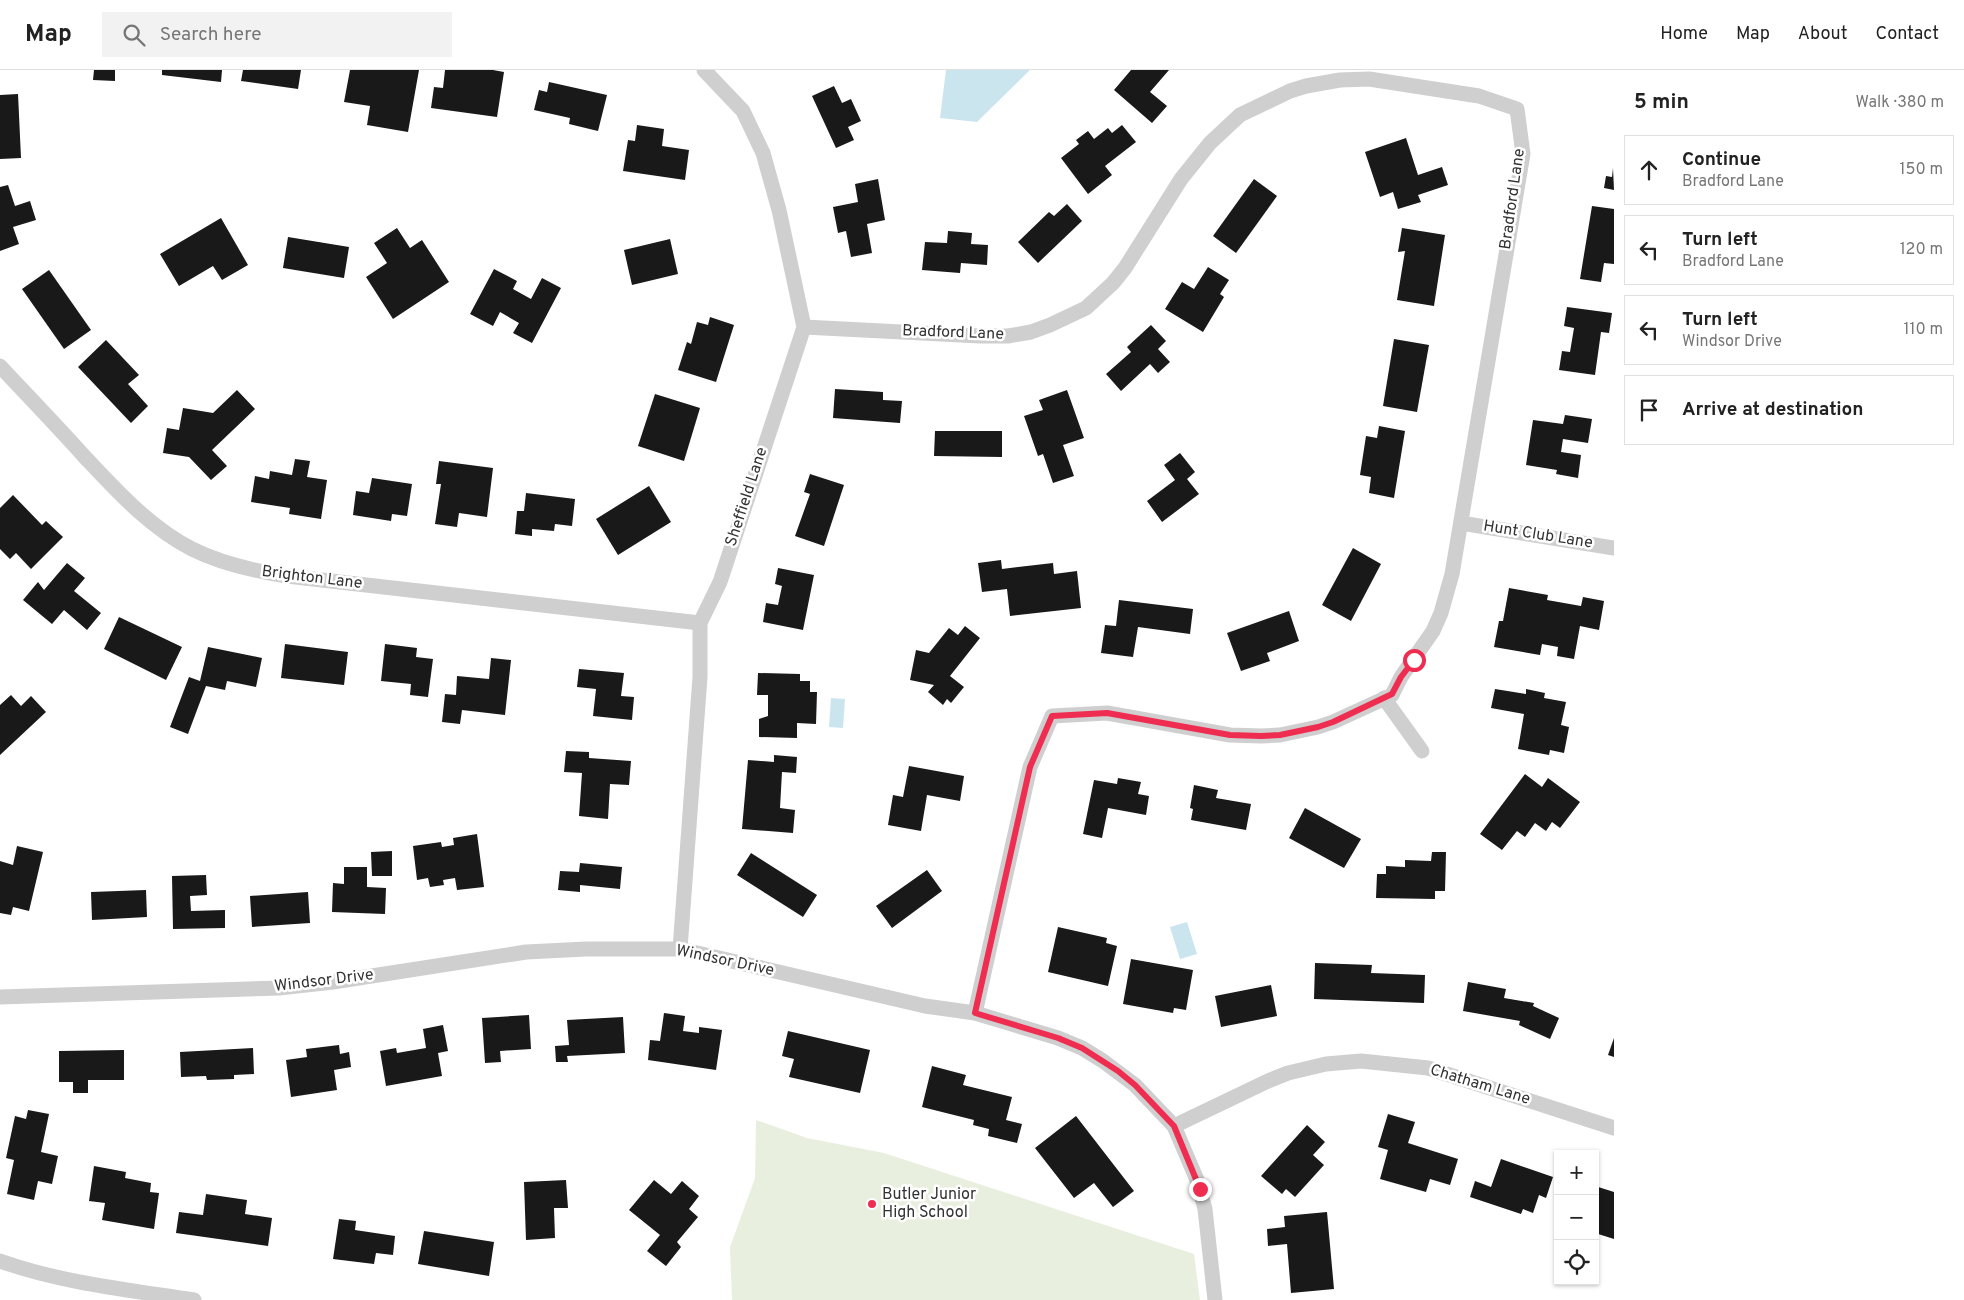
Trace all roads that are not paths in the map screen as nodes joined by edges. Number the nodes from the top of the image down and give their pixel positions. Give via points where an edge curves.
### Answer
1 (704, 70) edge
2 (804, 327) junction
3 (0, 366) edge
4 (1461, 523) junction
5 (1614, 548) edge
6 (700, 624) junction
7 (1384, 698) junction
8 (1422, 751) dead end
9 (680, 950) junction
10 (0, 997) edge
11 (975, 1013) junction
12 (1174, 1126) junction
13 (1614, 1128) edge
14 (0, 1261) edge
15 (194, 1300) edge
16 (1215, 1300) edge

1 - 2 street via 743,110 764,153
2 - 4 street, Bradford Lane via 980,336 1008,336 1044,328 1086,308 1113,283 1190,166 1240,115 1290,91 1340,80 1379,80 1479,96 1517,109 1523,154
2 - 6 street, Sheffield Lane via 720,582
3 - 6 street, Brighton Lane via 147,519 191,548 216,559 287,576
4 - 5 street, Hunt Club Lane
4 - 7 street, Bradford Lane via 1441,613 1392,694
6 - 9 street, Sheffield Lane via 700,677
7 - 8 street
7 - 11 street, Bradford Lane via 1318,727 1280,735 1230,735 1107,713 1052,716 1030,767
9 - 10 street, Windsor Drive via 526,952 279,988
9 - 11 street, Windsor Drive via 924,1006
11 - 12 street, Windsor Drive via 1082,1048 1135,1085
12 - 13 street, Chatham Lane via 1288,1073 1320,1065 1361,1061 1428,1068
12 - 16 street, Windsor Drive via 1197,1180 1205,1209
14 - 15 street via 24,1270 73,1280

